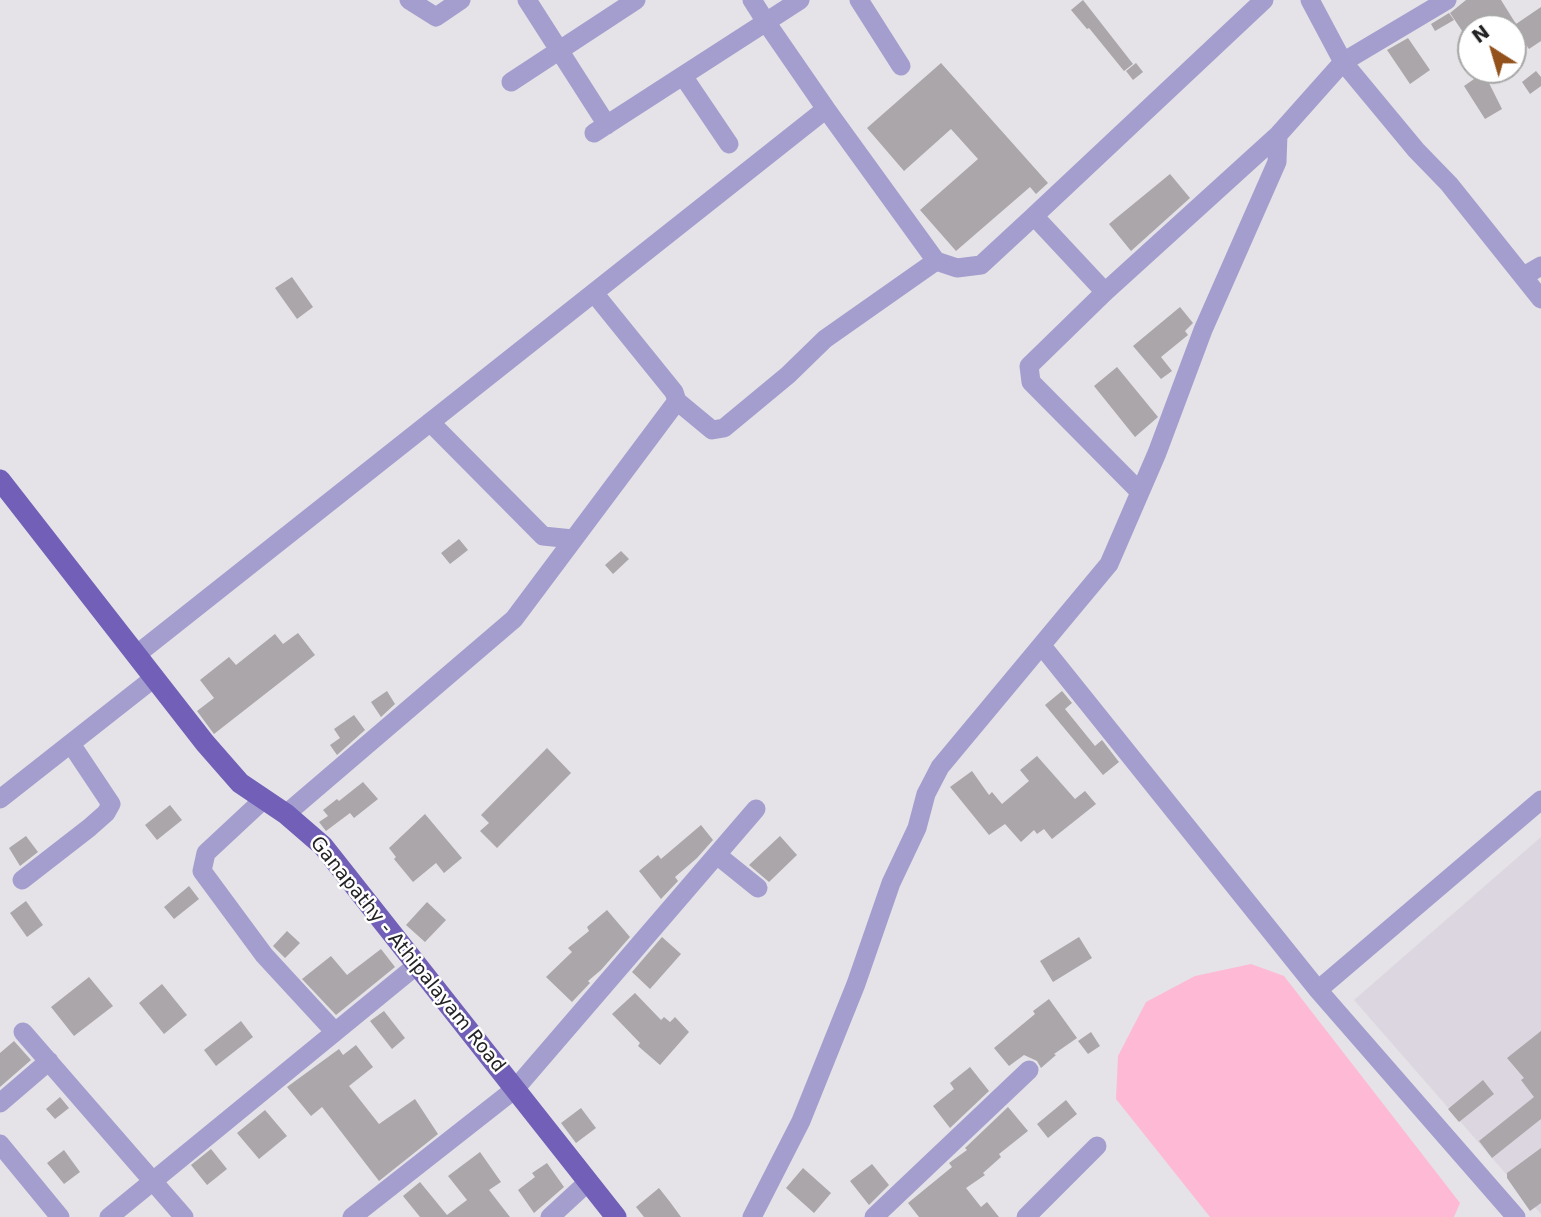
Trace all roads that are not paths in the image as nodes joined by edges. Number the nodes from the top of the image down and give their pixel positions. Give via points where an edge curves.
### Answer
1 (410, 0) edge
2 (461, 0) edge
3 (527, 0) edge
4 (636, 0) edge
5 (752, 0) edge
6 (800, 0) edge
7 (859, 0) edge
8 (1264, 0) edge
9 (1310, 0) edge
10 (1447, 0) edge
11 (766, 22) junction
12 (559, 50) junction
13 (1343, 62) junction
14 (901, 66) dead end
15 (682, 76) junction
16 (511, 82) dead end
17 (826, 109) junction
18 (1278, 135) junction
19 (729, 144) dead end
20 (1034, 216) junction
21 (936, 261) junction
22 (1532, 271) edge
23 (1105, 292) junction
24 (594, 293) junction
25 (1541, 299) edge
26 (677, 401) junction
27 (430, 422) junction
28 (0, 480) edge
29 (1139, 491) junction
30 (573, 539) junction
31 (1042, 646) junction
32 (136, 655) junction
33 (154, 678) junction
34 (71, 744) junction
35 (0, 799) edge
36 (264, 799) junction
37 (1541, 800) edge
38 (756, 809) dead end
39 (286, 814) junction
40 (717, 855) junction
41 (22, 880) dead end
42 (758, 888) dead end
43 (417, 965) junction
44 (1318, 990) junction
45 (23, 1032) dead end
46 (335, 1032) junction
47 (49, 1061) junction
48 (1029, 1070) dead end
49 (516, 1089) junction
50 (0, 1103) edge
51 (0, 1144) edge
52 (1097, 1146) dead end
53 (153, 1181) junction
54 (588, 1182) junction
55 (60, 1217) edge
56 (109, 1217) edge
57 (184, 1217) edge
58 (352, 1217) edge
59 (550, 1217) edge
60 (616, 1217) edge
61 (752, 1217) edge
62 (874, 1217) edge
63 (1026, 1217) edge
64 (1516, 1217) edge

1 - 2 street via 436,17
3 - 12 street
4 - 12 street
5 - 11 street
6 - 11 street
7 - 14 street
8 - 20 street
9 - 13 street
10 - 13 street
11 - 15 street
11 - 17 street
12 - 15 street via 601,129
12 - 16 street
13 - 18 street
13 - 22 street via 1416,150
15 - 19 street
17 - 21 street
17 - 24 street
18 - 23 street
18 - 29 street via 1276,162
20 - 21 street via 981,265 957,268
20 - 23 street
21 - 26 street via 825,339 724,428 712,430
22 - 25 street
23 - 29 street via 1029,366 1031,382
24 - 26 street
24 - 27 street
26 - 30 street
27 - 30 street via 543,536
27 - 32 street
28 - 32 main road, Ganapathy - Athipalayam Road
29 - 31 street via 1109,564
30 - 39 street via 514,619
31 - 44 street
31 - 61 street via 940,767 926,794 917,828 891,883 801,1121
32 - 33 main road, Ganapathy - Athipalayam Road
33 - 34 street
33 - 36 main road, Ganapathy - Athipalayam Road via 240,783
34 - 35 street
34 - 41 street via 111,804 89,828
36 - 39 main road, Ganapathy - Athipalayam Road
36 - 46 street via 206,853 202,871 264,955
37 - 44 street
38 - 40 street
39 - 43 main road, Ganapathy - Athipalayam Road via 323,846
40 - 42 street
40 - 49 street
43 - 46 street
43 - 49 main road, Ganapathy - Athipalayam Road
44 - 64 street
45 - 47 street
46 - 53 street
47 - 50 street
47 - 53 street
48 - 62 street
49 - 54 main road, Ganapathy - Athipalayam Road
49 - 58 street
51 - 55 street
52 - 63 street
53 - 56 street
53 - 57 street
54 - 59 street
54 - 60 main road, Ganapathy - Athipalayam Road

